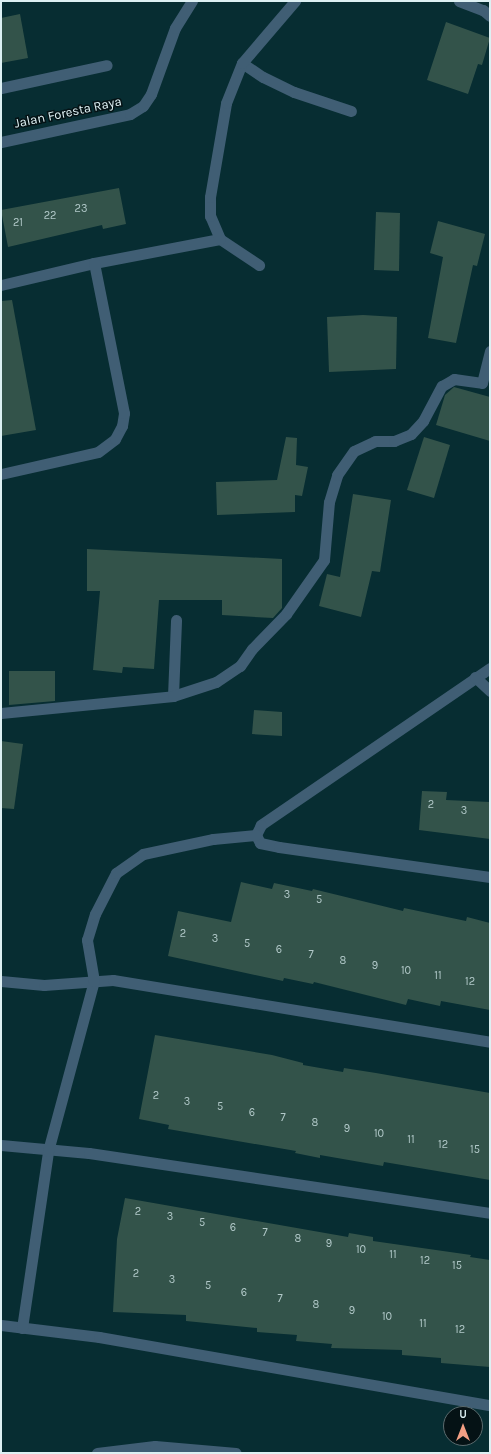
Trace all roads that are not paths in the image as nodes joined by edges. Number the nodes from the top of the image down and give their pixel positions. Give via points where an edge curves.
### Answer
1 (192, 1) edge
2 (295, 1) edge
3 (459, 1) edge
4 (490, 16) edge
5 (242, 63) junction
6 (107, 65) dead end
7 (1, 88) edge
8 (351, 111) dead end
9 (1, 142) edge
10 (220, 239) junction
11 (94, 263) junction
12 (259, 265) dead end
13 (1, 285) edge
14 (490, 351) edge
15 (486, 386) edge
16 (1, 474) edge
17 (176, 620) dead end
18 (490, 668) edge
19 (475, 677) junction
20 (490, 691) edge
21 (173, 696) junction
22 (1, 713) edge
23 (256, 835) junction
24 (490, 877) edge
25 (1, 981) edge
26 (94, 981) junction
27 (490, 1042) edge
28 (1, 1145) edge
29 (48, 1151) junction
30 (490, 1213) edge
31 (1, 1325) edge
32 (22, 1328) junction
33 (490, 1405) edge
34 (154, 1449) edge
35 (97, 1453) edge
36 (236, 1453) edge

1 - 9 street, Jalan Foresta Raya via 176,28 151,94 143,106 130,114
2 - 5 street
3 - 4 street via 483,10
5 - 8 street via 294,92
5 - 10 street via 226,103 210,197 210,216
6 - 7 street
10 - 11 street
10 - 12 street
11 - 13 street
11 - 16 street via 124,413 122,426 115,439 98,452
14 - 15 street
15 - 21 street via 454,379 442,386 423,421 411,434 394,441 375,441 354,451 335,482 330,502 324,560 286,614 252,649 240,666 216,682
17 - 21 street
18 - 19 street
19 - 20 street
19 - 23 street via 261,825
21 - 22 street
23 - 24 street via 260,843 273,846
23 - 26 street via 213,839 143,854 116,873 95,914 87,940
25 - 26 street via 44,985
26 - 27 street via 113,980
26 - 29 street
28 - 29 street
29 - 30 street via 89,1153
29 - 32 street
31 - 32 street
32 - 33 street via 99,1337
34 - 35 street
34 - 36 street

